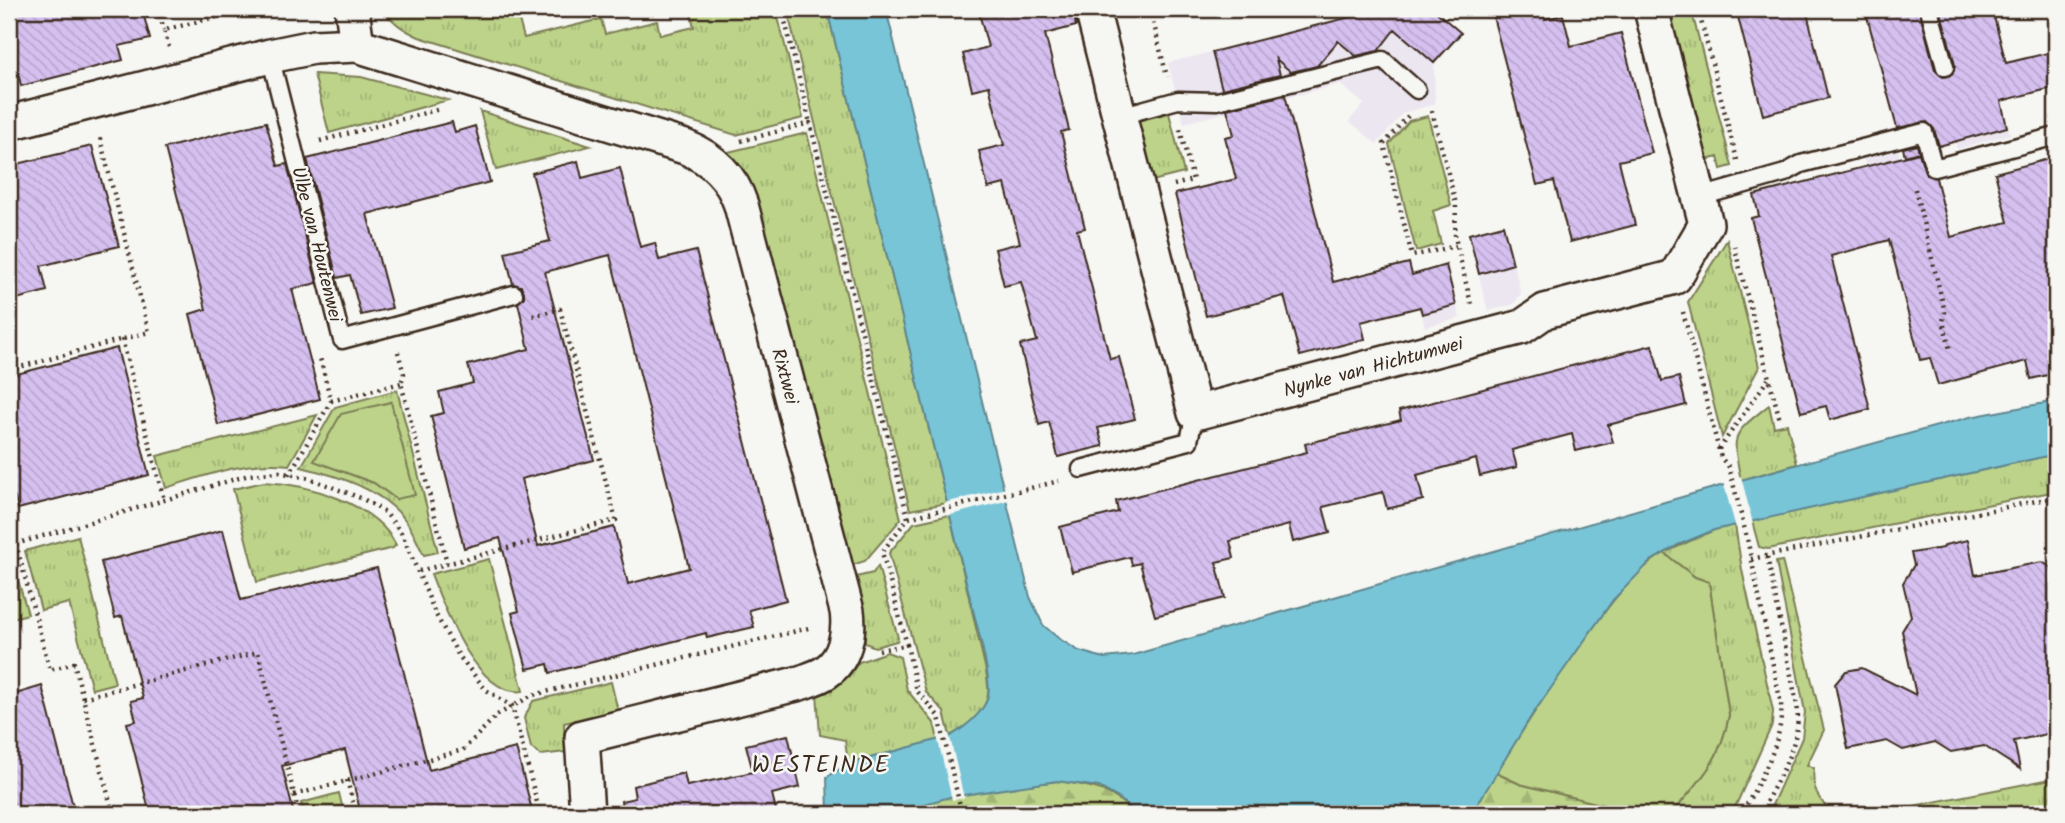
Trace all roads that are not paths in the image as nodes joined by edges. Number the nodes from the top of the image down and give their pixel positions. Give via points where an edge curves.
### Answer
1 (352, 9) edge
2 (1092, 9) edge
3 (1651, 9) edge
4 (1929, 9) edge
5 (356, 45) junction
6 (270, 56) junction
7 (1944, 67) dead end
8 (1418, 90) dead end
9 (1120, 116) junction
10 (9, 123) edge
11 (2056, 135) edge
12 (1700, 197) junction
13 (514, 294) road end
14 (1195, 413) junction
15 (1081, 469) road end
16 (587, 814) edge

1 - 5 street
2 - 9 street
3 - 12 street
4 - 7 lane
5 - 6 street
5 - 16 street, Rixtwei via 700,153 725,175 741,205 847,611 848,635 841,656 826,673 800,683 582,737
6 - 10 street
6 - 13 lane, Ulbe van Houtenwei via 342,340
8 - 9 lane via 1383,60 1217,101 1178,100
9 - 14 street
11 - 12 lane via 1934,167 1924,132 1801,164 1786,173
12 - 14 street, Nynke van Hichtumwei via 1706,223 1675,277 1545,311 1522,327
14 - 15 lane via 1189,441

